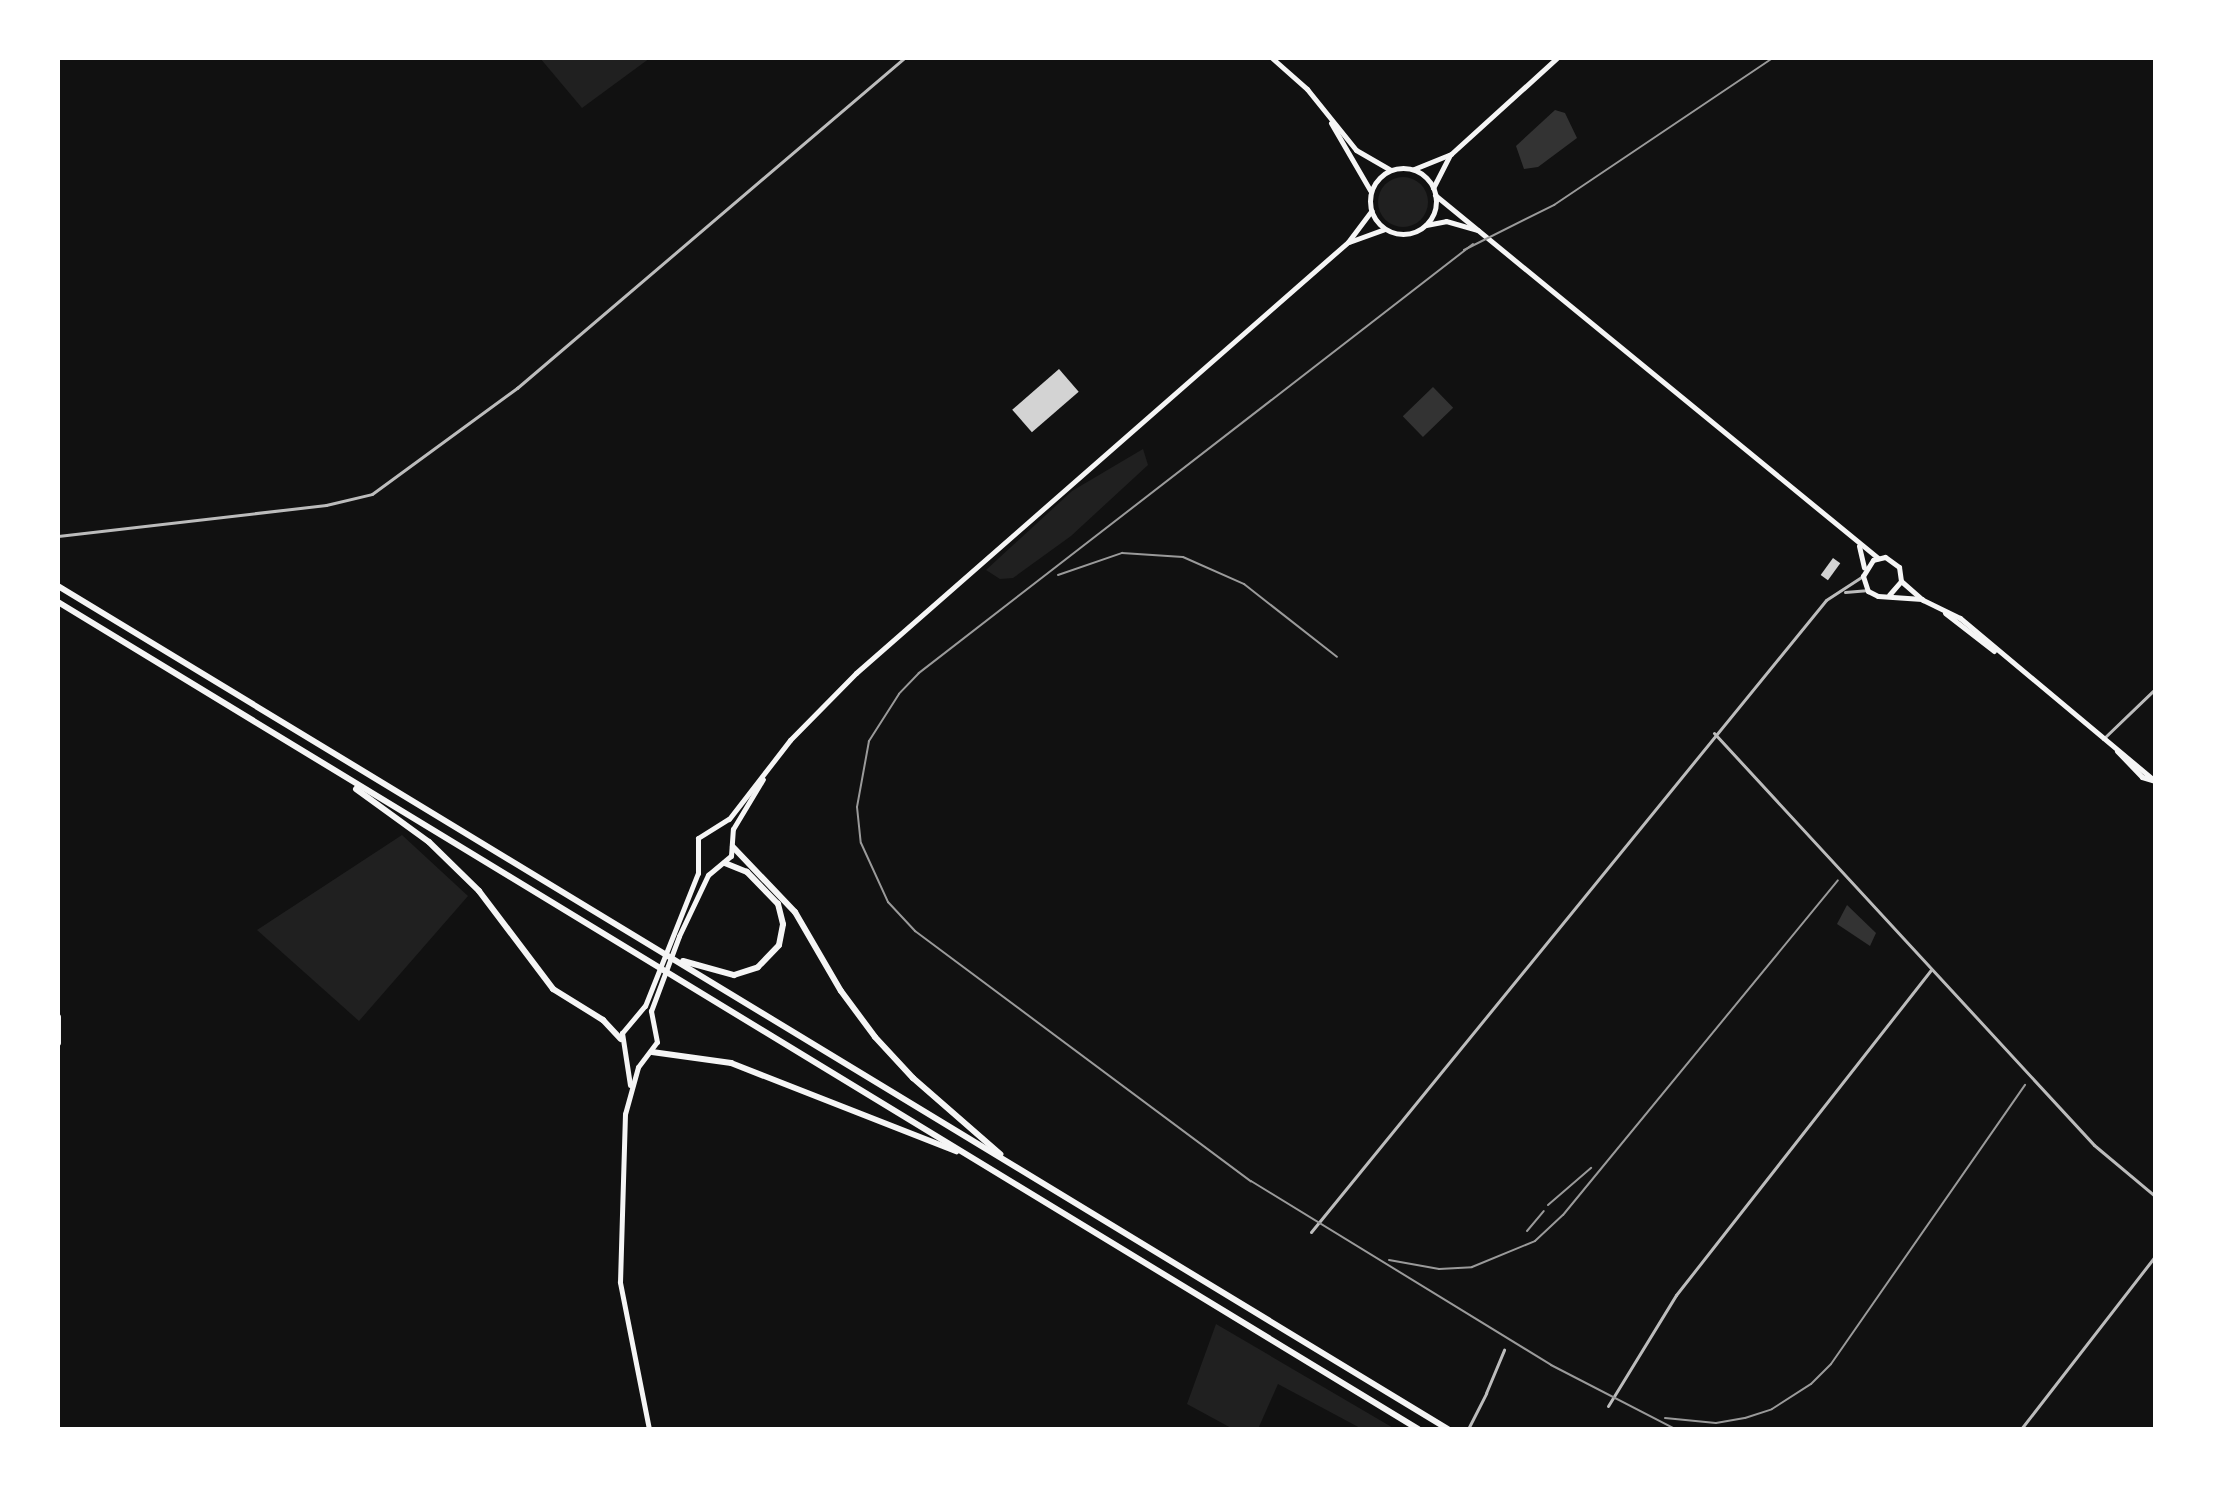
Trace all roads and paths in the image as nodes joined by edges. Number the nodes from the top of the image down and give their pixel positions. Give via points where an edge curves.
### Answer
1 (904, 58) edge
2 (1272, 58) edge
3 (1557, 58) edge
4 (1329, 119) junction
5 (1451, 154) junction
6 (1391, 170) junction
7 (1413, 170) junction
8 (1433, 188) junction
9 (1371, 192) junction
10 (1435, 195) junction
11 (1371, 211) junction
12 (1425, 225) junction
13 (1385, 229) junction
14 (1481, 231) junction
15 (1348, 242) junction
16 (58, 536) edge
17 (1859, 545) junction
18 (1878, 558) junction
19 (1865, 568) junction
20 (1863, 576) junction
21 (1901, 581) junction
22 (58, 586) edge
23 (1868, 591) junction
24 (1842, 593) junction
25 (1889, 595) junction
26 (1923, 600) junction
27 (58, 602) edge
28 (2155, 689) edge
29 (1714, 733) junction
30 (2103, 739) junction
31 (323, 765) junction
32 (768, 771) junction
33 (2155, 781) edge
34 (715, 829) junction
35 (732, 844) junction
36 (697, 857) junction
37 (725, 863) junction
38 (715, 867) junction
39 (655, 948) junction
40 (1931, 970) junction
41 (58, 1017) edge
42 (635, 1021) junction
43 (652, 1027) junction
44 (621, 1039) junction
45 (58, 1043) edge
46 (625, 1050) junction
47 (652, 1052) junction
48 (644, 1056) junction
49 (630, 1085) junction
50 (967, 1155) junction
51 (1014, 1166) junction
52 (2155, 1196) edge
53 (1311, 1232) dead end
54 (2155, 1256) edge
55 (1504, 1350) dead end
56 (1608, 1406) dead end
57 (1469, 1427) edge
58 (649, 1429) edge
59 (1418, 1429) edge
60 (1448, 1429) edge
61 (2021, 1429) edge

1 - 16 street via 517,388 372,494 326,505
2 - 4 main road via 1307,89
3 - 5 main road
4 - 6 main road via 1368,160
4 - 9 main road
5 - 7 main road
5 - 8 main road
6 - 7 main road
6 - 9 main road
7 - 8 main road
8 - 10 main road
9 - 11 main road
10 - 12 main road
10 - 14 main road
11 - 13 main road
11 - 15 main road
12 - 13 main road via 1406,234
12 - 14 main road via 1446,221
13 - 15 main road
14 - 17 main road via 1842,524
15 - 32 main road via 863,667 790,740
17 - 18 main road
17 - 19 main road
18 - 19 main road
18 - 21 main road via 1896,563
19 - 20 main road
20 - 23 main road
20 - 24 street
21 - 25 main road
21 - 26 main road
22 - 39 highway
23 - 24 street
23 - 25 main road
24 - 29 street via 1826,600
25 - 26 main road
26 - 30 main road
27 - 31 highway
28 - 30 street
29 - 40 street
29 - 53 street
30 - 33 main road via 2142,777
31 - 44 highway via 429,842 479,891 553,989 603,1020
31 - 50 highway
32 - 34 main road
32 - 35 main road
34 - 35 main road
34 - 36 main road via 698,838
35 - 37 main road
35 - 51 highway via 795,912 841,991 883,1047
36 - 38 main road
36 - 42 main road via 698,873
37 - 38 main road
37 - 39 highway via 747,872 778,904 782,937 769,960 745,972 720,974
38 - 43 main road via 657,990
39 - 51 highway
40 - 52 street via 2094,1145
40 - 56 street via 1676,1295
41 - 45 highway
42 - 43 main road
42 - 44 main road
43 - 47 main road via 657,1042
44 - 46 main road
46 - 48 main road
46 - 49 main road
47 - 48 main road
47 - 50 highway via 731,1063
48 - 49 main road
49 - 58 main road via 621,1152 619,1258 629,1346
50 - 59 highway
51 - 60 highway
54 - 61 street
55 - 57 street

